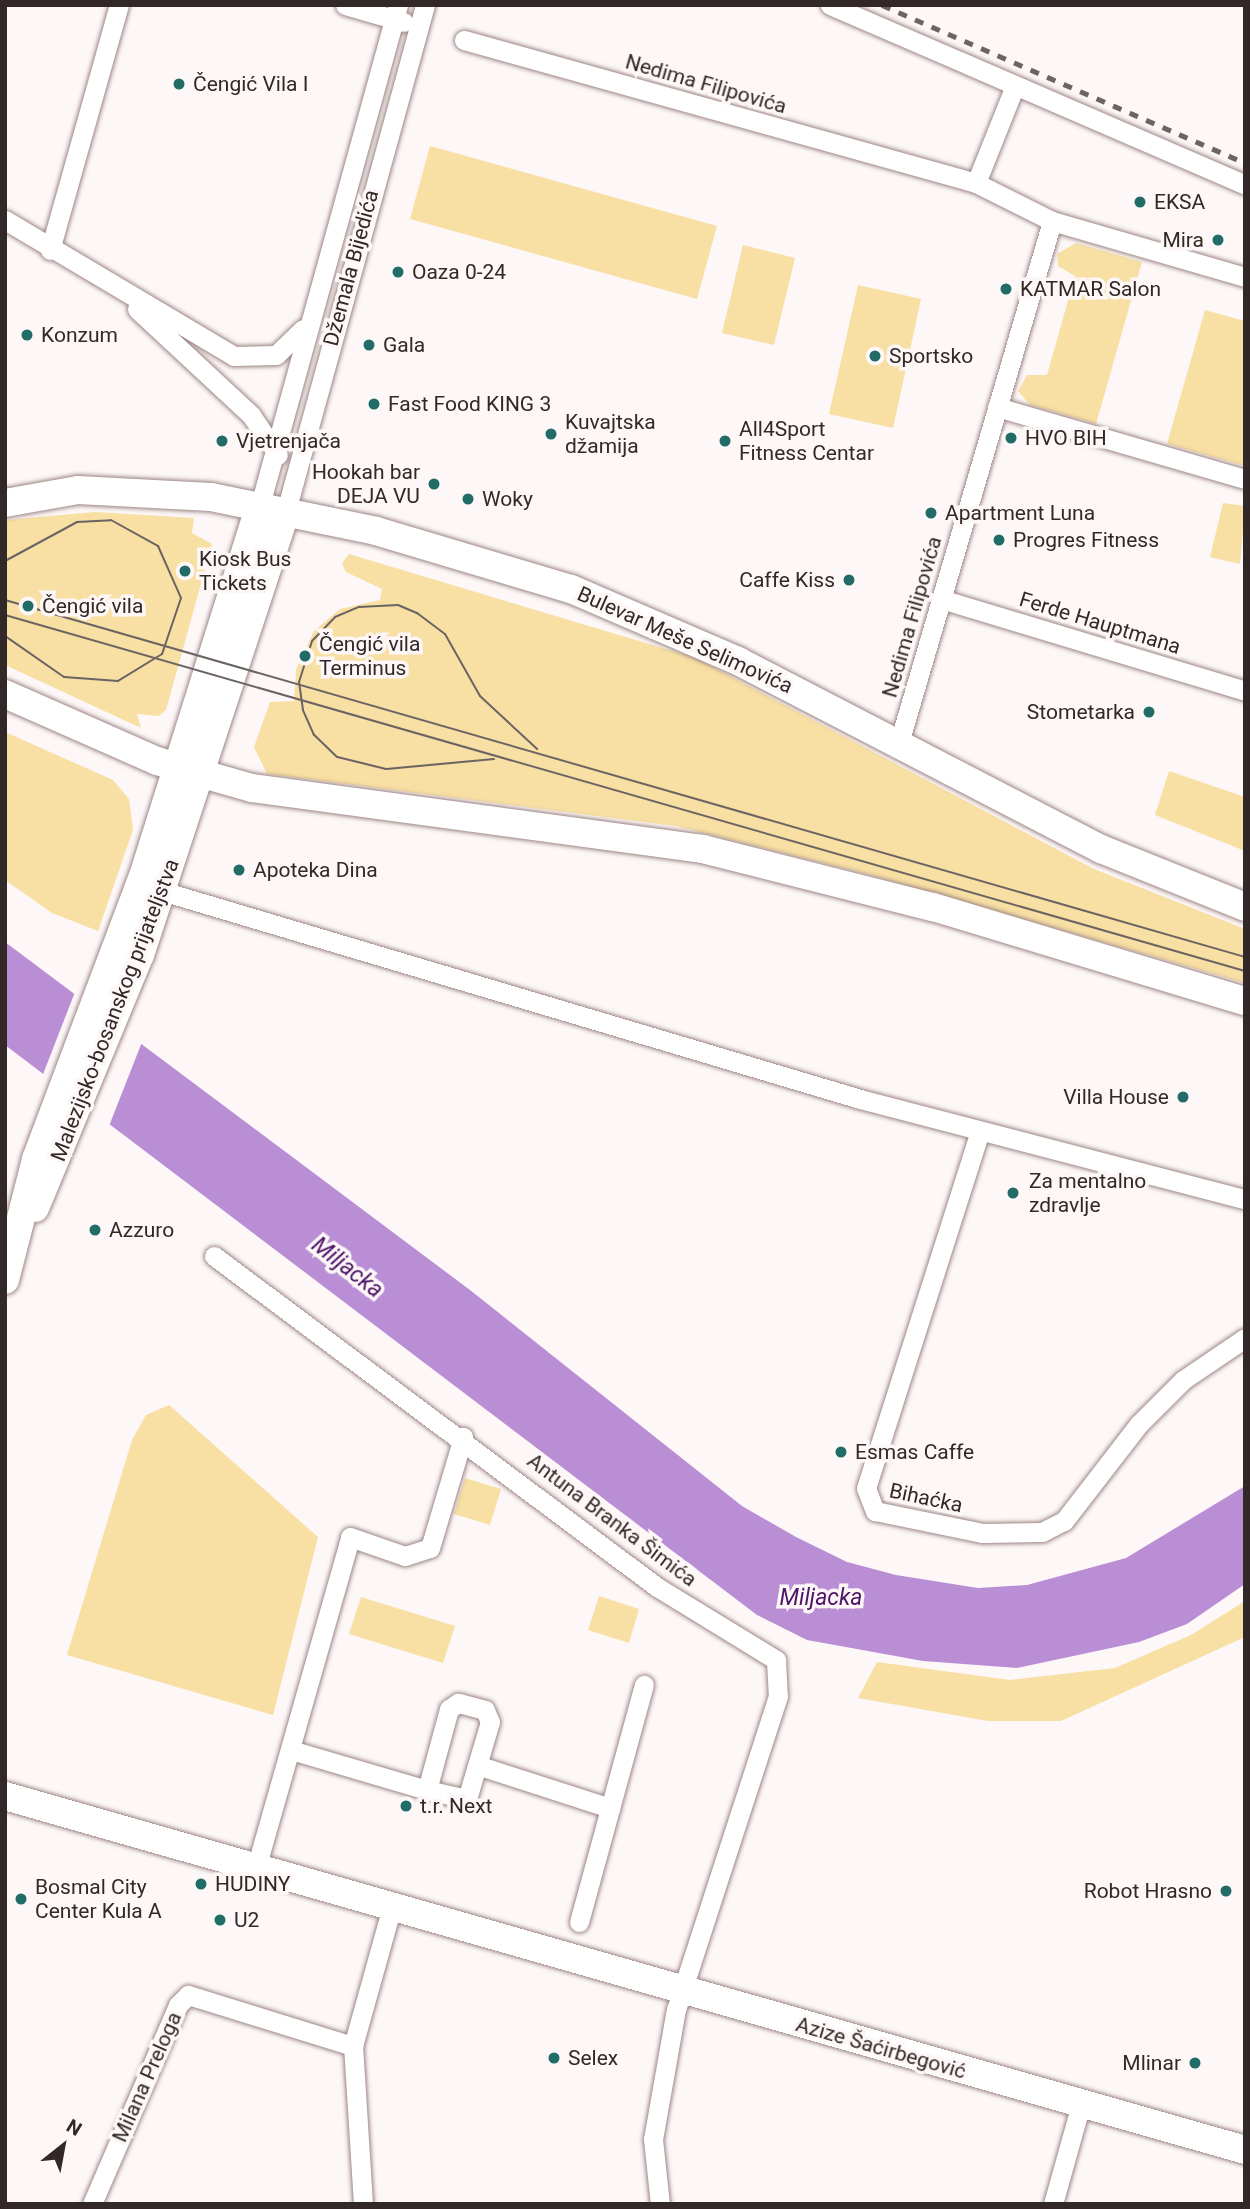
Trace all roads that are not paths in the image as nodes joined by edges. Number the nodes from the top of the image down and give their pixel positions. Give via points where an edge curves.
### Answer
1 (119, 5) edge
2 (345, 5) edge
3 (425, 5) edge
4 (830, 5) edge
5 (396, 12) edge
6 (419, 26) junction
7 (464, 40) dead end
8 (1012, 93) dead end
9 (976, 183) junction
10 (1245, 185) edge
11 (5, 220) edge
12 (1052, 221) junction
13 (50, 250) junction
14 (1245, 277) edge
15 (126, 297) junction
16 (308, 319) junction
17 (997, 407) junction
18 (276, 447) junction
19 (1245, 479) edge
20 (5, 503) edge
21 (273, 508) junction
22 (941, 599) junction
23 (1245, 691) edge
24 (5, 694) edge
25 (899, 743) junction
26 (191, 771) junction
27 (162, 891) junction
28 (1245, 907) edge
29 (118, 980) junction
30 (1245, 1001) edge
31 (981, 1131) junction
32 (1245, 1199) edge
33 (12, 1240) edge
34 (214, 1256) dead end
35 (5, 1280) edge
36 (1245, 1338) edge
37 (463, 1437) junction
38 (644, 1685) dead end
39 (290, 1750) junction
40 (480, 1766) junction
41 (426, 1790) junction
42 (5, 1797) edge
43 (610, 1808) junction
44 (257, 1868) junction
45 (391, 1910) junction
46 (579, 1922) dead end
47 (681, 1993) junction
48 (353, 2046) junction
49 (1081, 2104) junction
50 (1245, 2150) edge
51 (92, 2204) edge
52 (363, 2204) edge
53 (660, 2204) edge
54 (1052, 2204) edge

1 - 13 street
2 - 5 street
3 - 6 street, Džemala Bijedića
4 - 10 street
5 - 6 street
5 - 16 street, Džemala Bijedića
6 - 21 street, Džemala Bijedića
7 - 9 street, Nedima Filipovića
8 - 9 street
9 - 12 street, Nedima Filipovića
11 - 13 street, Džemala Bijedića
12 - 14 street, Nedima Filipovića
12 - 17 street, Nedima Filipovića
13 - 15 street, Džemala Bijedića
15 - 16 street, Džemala Bijedića via 247,359 286,349
15 - 18 street, Džemala Bijedića
16 - 18 street, Džemala Bijedića
17 - 19 street
17 - 22 street, Nedima Filipovića
18 - 21 street, Džemala Bijedića
18 - 21 street, Džemala Bijedića
20 - 21 main road, Bulevar Meše Selimovića via 126,489
21 - 25 main road, Bulevar Meše Selimovića via 376,531 617,606
21 - 26 main road, Džemala Bijedića
22 - 23 street, Ferde Hauptmana
22 - 25 street, Nedima Filipovića
24 - 26 main road
25 - 28 main road, Bulevar Meše Selimovića via 1101,849
26 - 27 main road, Malezijsko-bosanskog prijateljstva
26 - 29 main road, Malezijsko-bosanskog prijateljstva
26 - 30 main road via 304,798 575,827 703,849 941,909
27 - 29 main road, Malezijsko-bosanskog prijateljstva
27 - 31 street
29 - 33 main road, Malezijsko-bosanskog prijateljstva
31 - 32 street
31 - 36 street, Bihaćka via 866,1488 875,1511 982,1533 1042,1532 1064,1521 1139,1424 1183,1380
33 - 35 main road, Malezijsko-bosanskog prijateljstva
34 - 37 street, Antuna Branka Šimića
37 - 39 street via 430,1548 405,1556 350,1537
37 - 47 street, Antuna Branka Šimića via 657,1587 768,1651 780,1670 778,1696
38 - 43 street
39 - 41 street
39 - 44 street
40 - 41 street via 467,1799
40 - 41 street via 488,1715 453,1704
40 - 43 street
42 - 44 main road
43 - 46 street
44 - 45 main road
45 - 47 main road
45 - 48 street
47 - 49 main road, Azize Šaćirbegović
47 - 53 street via 653,2139
48 - 51 street, Milana Preloga via 188,1995 178,2005
48 - 52 street
49 - 50 main road, Azize Šaćirbegović
49 - 54 street

